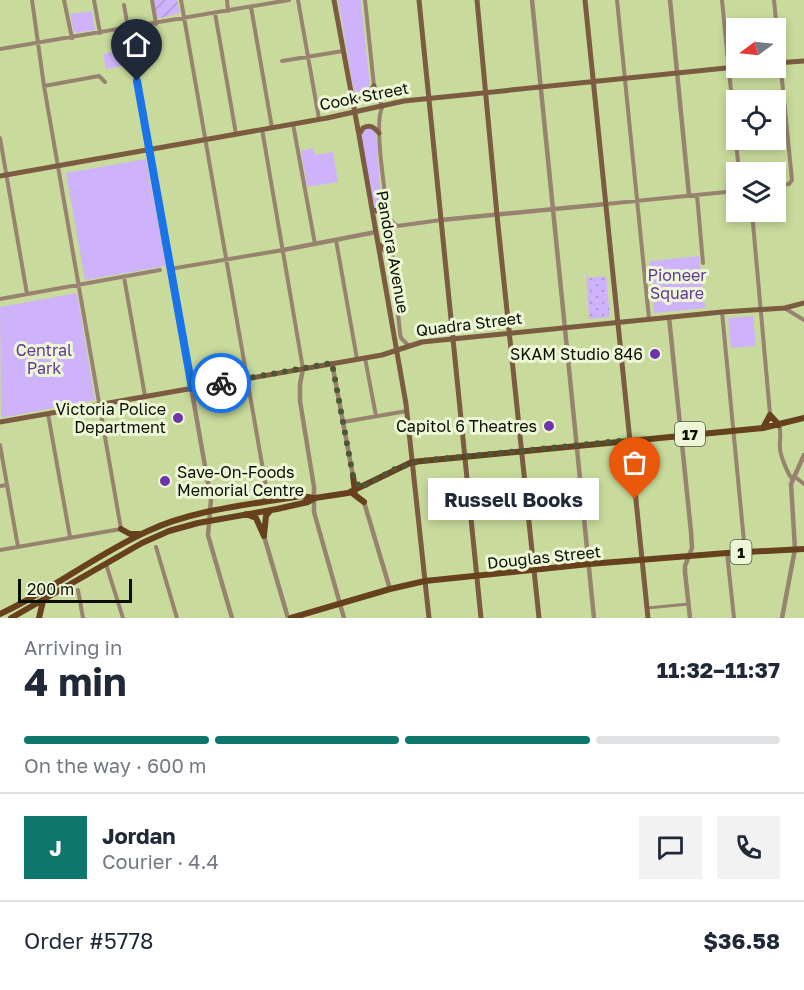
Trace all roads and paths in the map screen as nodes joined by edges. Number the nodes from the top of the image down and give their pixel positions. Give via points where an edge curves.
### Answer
1 (32, 0) edge
2 (64, 0) edge
3 (94, 0) edge
4 (152, 0) edge
5 (181, 0) edge
6 (227, 0) edge
7 (289, 0) edge
8 (298, 0) edge
9 (333, 0) edge
10 (365, 0) edge
11 (419, 0) edge
12 (477, 0) edge
13 (532, 0) edge
14 (585, 0) edge
15 (617, 0) edge
16 (670, 0) edge
17 (722, 0) edge
18 (774, 0) edge
19 (271, 1) edge
20 (124, 5) dead end
21 (250, 7) junction
22 (228, 10) junction
23 (215, 12) junction
24 (184, 18) junction
25 (775, 18) edge
26 (156, 24) junction
27 (128, 28) junction
28 (100, 33) junction
29 (72, 38) junction
30 (726, 39) edge
31 (38, 43) junction
32 (0, 49) edge
33 (343, 51) junction
34 (308, 56) junction
35 (282, 61) dead end
36 (804, 61) edge
37 (786, 62) edge
38 (726, 68) edge
39 (677, 73) junction
40 (730, 78) edge
41 (780, 78) edge
42 (624, 79) junction
43 (105, 82) dead end
44 (593, 82) junction
45 (44, 86) junction
46 (374, 86) junction
47 (541, 86) junction
48 (487, 92) junction
49 (351, 93) junction
50 (430, 98) junction
51 (383, 106) junction
52 (355, 112) junction
53 (319, 119) junction
54 (293, 124) junction
55 (272, 128) junction
56 (262, 129) junction
57 (379, 133) junction
58 (236, 134) junction
59 (359, 135) junction
60 (0, 138) edge
61 (206, 139) junction
62 (149, 149) junction
63 (738, 162) edge
64 (58, 165) junction
65 (3, 175) edge
66 (786, 184) edge
67 (726, 192) edge
68 (689, 195) junction
69 (697, 195) junction
70 (636, 200) junction
71 (606, 204) junction
72 (387, 205) junction
73 (372, 208) junction
74 (554, 210) junction
75 (497, 215) junction
76 (441, 220) junction
77 (753, 222) edge
78 (397, 226) junction
79 (376, 232) junction
80 (336, 240) junction
81 (315, 244) junction
82 (378, 244) junction
83 (283, 250) junction
84 (392, 258) junction
85 (227, 260) junction
86 (703, 263) dead end
87 (170, 269) junction
88 (160, 270) dead end
89 (124, 277) junction
90 (79, 284) junction
91 (27, 294) junction
92 (0, 299) edge
93 (804, 303) edge
94 (397, 304) junction
95 (389, 306) junction
96 (785, 308) junction
97 (761, 310) junction
98 (722, 312) junction
99 (669, 317) junction
100 (649, 319) junction
101 (804, 320) edge
102 (618, 322) junction
103 (566, 327) junction
104 (509, 333) junction
105 (453, 338) junction
106 (408, 345) junction
107 (397, 350) junction
108 (365, 358) junction
109 (357, 359) junction
110 (332, 363) junction
111 (303, 369) junction
112 (247, 379) junction
113 (192, 388) junction
114 (145, 396) junction
115 (100, 404) junction
116 (407, 411) junction
117 (48, 413) junction
118 (770, 415) junction
119 (376, 417) junction
120 (804, 418) edge
121 (0, 422) edge
122 (342, 422) junction
123 (779, 425) junction
124 (763, 428) junction
125 (734, 430) junction
126 (681, 435) junction
127 (629, 440) junction
128 (0, 445) edge
129 (577, 445) junction
130 (521, 450) junction
131 (804, 455) edge
132 (465, 456) junction
133 (412, 462) junction
134 (353, 476) joint
135 (793, 480) junction
136 (7, 484) junction
137 (804, 484) edge
138 (0, 486) edge
139 (358, 489) junction
140 (315, 498) junction
141 (265, 502) junction
142 (364, 502) junction
143 (271, 510) junction
144 (210, 512) junction
145 (246, 514) junction
146 (209, 520) junction
147 (121, 529) junction
148 (140, 534) junction
149 (264, 536) junction
150 (70, 537) junction
151 (121, 545) junction
152 (18, 547) junction
153 (156, 547) dead end
154 (795, 549) junction
155 (804, 549) edge
156 (0, 550) edge
157 (745, 552) junction
158 (727, 553) junction
159 (688, 557) junction
160 (94, 561) junction
161 (642, 561) junction
162 (106, 564) junction
163 (589, 564) junction
164 (533, 571) junction
165 (477, 577) junction
166 (425, 581) junction
167 (390, 589) junction
168 (78, 590) dead end
169 (43, 601) junction
170 (340, 604) junction
171 (688, 604) junction
172 (646, 608) junction
173 (27, 610) junction
174 (0, 614) edge
175 (11, 618) edge
176 (39, 618) edge
177 (83, 618) edge
178 (123, 618) edge
179 (177, 618) edge
180 (232, 618) edge
181 (289, 618) edge
182 (344, 618) edge
183 (429, 618) edge
184 (481, 618) edge
185 (539, 618) edge
186 (594, 618) edge
187 (648, 618) edge
188 (690, 618) edge
189 (734, 618) edge
190 (782, 618) edge

1 - 31 street
2 - 29 street
3 - 28 street
4 - 26 street
5 - 24 street
6 - 22 street
7 - 19 street
8 - 34 street
9 - 33 main road, Pandora Avenue
10 - 46 street
11 - 50 main road
12 - 48 main road
13 - 47 street
14 - 44 main road
15 - 42 street
16 - 39 street
17 - 30 street
18 - 25 street
19 - 21 street
20 - 27 street
21 - 22 street
21 - 55 street
22 - 23 street
23 - 24 street
23 - 58 street
24 - 26 street
24 - 61 street
26 - 27 street
27 - 28 street
27 - 62 street
28 - 29 street
29 - 31 street
31 - 32 street
31 - 45 street
33 - 34 street
33 - 49 main road, Pandora Avenue
34 - 35 street
34 - 53 street
36 - 37 main road
38 - 39 main road, Cook Street
39 - 42 main road, Cook Street
39 - 68 street
40 - 63 street
41 - 66 street via 792,177
42 - 44 main road, Cook Street
42 - 70 street
43 - 45 street via 99,76
44 - 47 main road, Cook Street
44 - 71 main road
45 - 64 street
46 - 49 main road via 366,98 359,99
46 - 51 street
47 - 48 main road, Cook Street
47 - 74 street
48 - 50 main road, Cook Street
48 - 75 main road
49 - 52 main road, Pandora Avenue
50 - 51 main road, Cook Street
50 - 76 main road
51 - 52 main road, Cook Street
51 - 57 street, Pandora Avenue via 379,112
52 - 53 main road, Cook Street
52 - 59 main road, Pandora Avenue
53 - 54 main road, Cook Street
54 - 55 main road, Cook Street
54 - 81 street
55 - 56 main road, Cook Street
56 - 58 main road, Cook Street
56 - 83 street
57 - 59 main road via 369,126
57 - 72 street, Pandora Avenue
58 - 61 main road, Cook Street
59 - 73 main road, Pandora Avenue
60 - 65 street
61 - 62 main road, Cook Street
61 - 85 street
62 - 64 main road, Cook Street
62 - 87 street
64 - 65 main road, Cook Street
64 - 90 street
65 - 91 street
67 - 69 street
68 - 69 street
68 - 70 street
69 - 86 street
70 - 71 street
70 - 100 street
71 - 74 street
71 - 102 main road
72 - 73 main road via 379,213
72 - 78 street, Pandora Avenue via 389,219
73 - 79 main road, Pandora Avenue
74 - 75 street
74 - 103 street
75 - 76 street
75 - 104 main road
76 - 78 street
76 - 105 main road
77 - 97 street
78 - 84 street, Pandora Avenue via 390,233
79 - 80 street
79 - 82 main road, Pandora Avenue
80 - 81 street
80 - 109 street
81 - 83 street
82 - 84 main road
82 - 95 main road, Pandora Avenue
83 - 85 street
83 - 111 street
84 - 94 street, Pandora Avenue
85 - 87 street
85 - 112 street
87 - 113 street
88 - 89 street
89 - 90 street
89 - 114 street
90 - 91 street
90 - 115 street
91 - 92 street
93 - 96 main road, Quadra Street
94 - 95 main road
94 - 106 street, Pandora Avenue via 401,338
95 - 107 main road, Pandora Avenue
96 - 97 main road, Quadra Street
96 - 101 street
97 - 98 main road, Quadra Street
97 - 118 street
98 - 99 main road, Quadra Street
98 - 125 street
99 - 100 main road, Quadra Street
99 - 126 street
100 - 102 main road, Quadra Street
102 - 103 main road, Quadra Street
102 - 127 main road
103 - 104 main road, Quadra Street
103 - 129 street
104 - 105 main road, Quadra Street
104 - 130 main road
105 - 106 main road, Quadra Street
105 - 132 main road
106 - 107 main road, Quadra Street
107 - 108 main road, Quadra Street
107 - 116 main road, Pandora Avenue
108 - 109 main road, Quadra Street
108 - 119 street
109 - 110 main road, Quadra Street
110 - 111 main road, Quadra Street
110 - 122 street
111 - 112 main road, Quadra Street
111 - 140 street via 300,401
112 - 113 main road, Quadra Street
112 - 141 street via 266,487
113 - 114 main road, Quadra Street
113 - 144 street
114 - 115 main road, Quadra Street
115 - 117 main road, Quadra Street
115 - 147 street
116 - 119 street
116 - 133 main road, Pandora Avenue
117 - 121 main road, Quadra Street
117 - 150 street
118 - 123 main road
118 - 124 main road
119 - 122 street
120 - 123 main road, 17
122 - 134 street
123 - 124 main road, 17
123 - 135 street via 780,453
124 - 125 main road, 17
125 - 126 main road, 17
125 - 157 street
126 - 127 main road, 17
126 - 159 street via 692,548
127 - 129 main road, 17
127 - 161 main road
128 - 136 street
129 - 130 main road, 17
129 - 163 street
130 - 132 main road, 17
130 - 164 main road
131 - 135 street
132 - 133 main road, 17
132 - 165 main road
133 - 139 main road, 17
133 - 166 main road, Pandora Avenue
134 - 139 main road
135 - 137 street
135 - 154 street
136 - 138 street
136 - 152 street
139 - 140 main road, 17
139 - 142 main road
139 - 142 main road
140 - 141 main road, 17 via 300,496
140 - 143 main road, 17
140 - 170 street via 315,520
141 - 144 main road, 17
142 - 167 street
143 - 145 main road, 17
143 - 149 main road via 266,516
144 - 146 street
144 - 148 main road, 17
145 - 146 main road, 17
145 - 149 main road via 256,518
146 - 162 main road, 17 via 160,535
146 - 180 street via 208,536
147 - 148 main road
147 - 150 street
147 - 151 main road
148 - 151 main road, 17
149 - 181 street
150 - 152 street
151 - 160 main road, 17
152 - 156 street
153 - 179 street
154 - 155 main road, Douglas Street / 1
154 - 157 main road, Douglas Street / 1
154 - 190 street
157 - 158 main road, Douglas Street / 1
158 - 159 main road, Douglas Street / 1
158 - 189 street
159 - 161 main road, Douglas Street / 1
159 - 171 street
160 - 162 main road
160 - 174 main road, 17
161 - 163 main road, Douglas Street / 1
161 - 172 main road
162 - 169 main road, 17
162 - 178 street
163 - 164 main road, Douglas Street / 1
163 - 186 street
164 - 165 main road, Douglas Street / 1
164 - 185 main road
165 - 166 main road, Douglas Street / 1
165 - 184 main road
166 - 167 main road, Douglas Street / 1
166 - 183 main road, Pandora Avenue
167 - 170 main road, Douglas Street / 1
168 - 177 street
169 - 173 main road, 17
169 - 176 main road
170 - 181 main road, Douglas Street / 1
170 - 182 street
171 - 172 street
171 - 188 street
172 - 187 main road
173 - 175 main road, 17
173 - 176 main road

